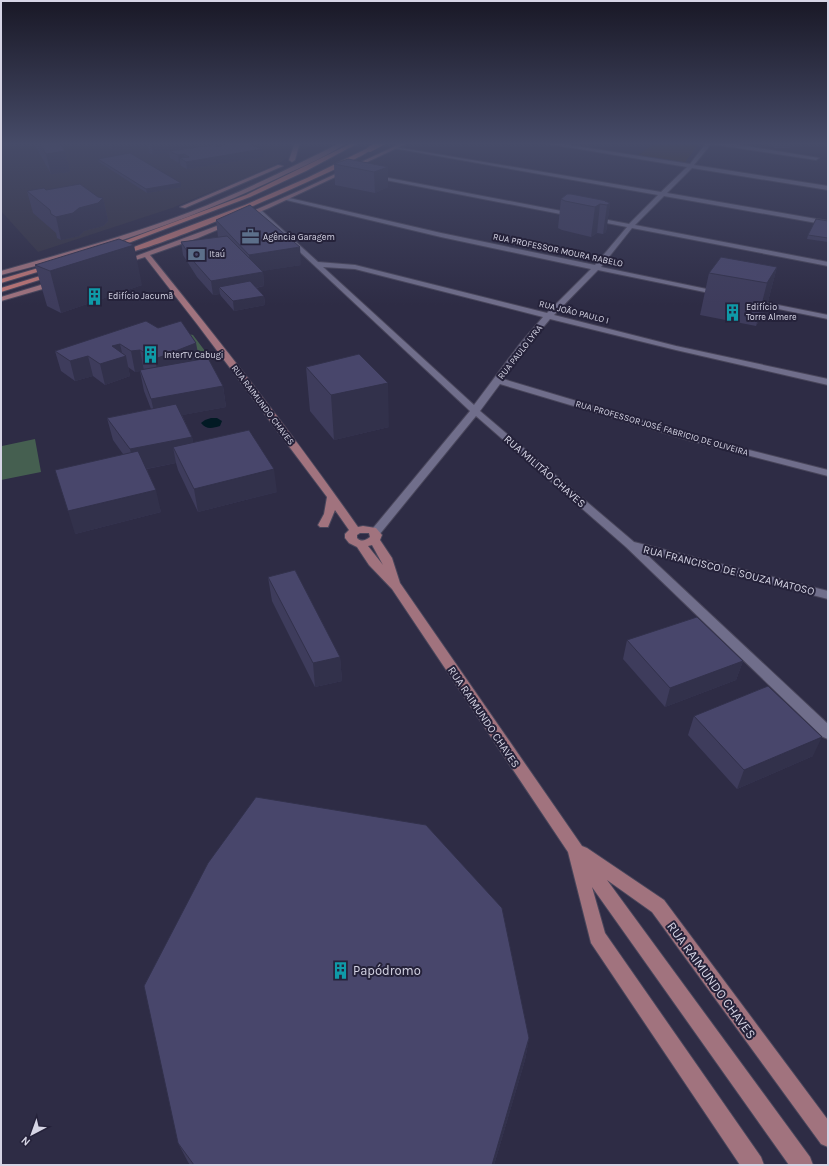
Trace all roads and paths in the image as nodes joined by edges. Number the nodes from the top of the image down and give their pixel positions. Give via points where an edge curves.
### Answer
1 (207, 196) edge
2 (230, 196) edge
3 (246, 196) edge
4 (272, 196) edge
5 (291, 196) edge
6 (474, 196) edge
7 (662, 196) edge
8 (678, 196) edge
9 (285, 199) junction
10 (180, 208) dead end
11 (259, 211) junction
12 (828, 222) edge
13 (631, 226) junction
14 (50, 252) dead end
15 (146, 254) junction
16 (112, 256) dead end
17 (117, 264) edge
18 (316, 264) junction
19 (828, 264) edge
20 (1, 266) edge
21 (597, 267) junction
22 (1, 273) edge
23 (57, 273) dead end
24 (67, 279) edge
25 (1, 280) edge
26 (1, 290) edge
27 (728, 292) edge
28 (1, 299) edge
29 (741, 299) edge
30 (548, 316) junction
31 (828, 317) edge
32 (498, 380) junction
33 (828, 382) edge
34 (475, 411) junction
35 (828, 473) edge
36 (334, 499) junction
37 (324, 525) dead end
38 (367, 532) junction
39 (630, 545) junction
40 (396, 586) junction
41 (828, 595) edge
42 (828, 733) edge
43 (573, 847) junction
44 (828, 1137) edge
45 (753, 1165) edge
46 (802, 1165) edge

1 - 10 main road
2 - 22 main road via 144,230
3 - 25 highway via 197,217 105,249
4 - 16 highway, bridge via 190,230
5 - 9 main road
6 - 13 street
7 - 13 street, RUA PAULO LYRA
8 - 12 street
9 - 11 main road
9 - 21 street, RUA PROFESSOR MOURA RABELO
11 - 15 main road
11 - 18 street, RUA MILITÃO CHAVES
13 - 19 street via 750,253
13 - 21 street, RUA PAULO LYRA
14 - 20 main road
15 - 17 main road
15 - 36 main road, RUA RAIMUNDO CHAVES
18 - 30 street, RUA JOÃO PAULO I via 355,267
18 - 34 street, RUA MILITÃO CHAVES
21 - 27 street, RUA PROFESSOR MOURA RABELO
21 - 30 street, RUA PAULO LYRA
23 - 26 highway
24 - 28 main road
29 - 31 street
30 - 32 street, RUA PAULO LYRA
30 - 33 street, RUA JOÃO PAULO I via 742,364
32 - 34 street, RUA PAULO LYRA
32 - 35 street, RUA PROFESSOR JOSÉ FABRICIO DE OLIVEIRA via 690,438
34 - 38 street, RUA PAULO LYRA via 388,518
34 - 39 street, RUA MILITÃO CHAVES
36 - 37 main road
36 - 38 main road, RUA RAIMUNDO CHAVES
38 - 40 main road, RUA RAIMUNDO CHAVES via 386,558
38 - 40 main road, RUA RAIMUNDO CHAVES via 351,534 351,540 361,544 373,562
39 - 41 street, RUA FRANCISCO DE SOUZA MATOSO
39 - 42 street, RUA MILITÃO CHAVES
40 - 43 main road, RUA RAIMUNDO CHAVES
43 - 44 main road, RUA RAIMUNDO CHAVES via 658,906
43 - 45 main road, RUA RAIMUNDO CHAVES via 597,937
43 - 46 main road, RUA RAIMUNDO CHAVES

